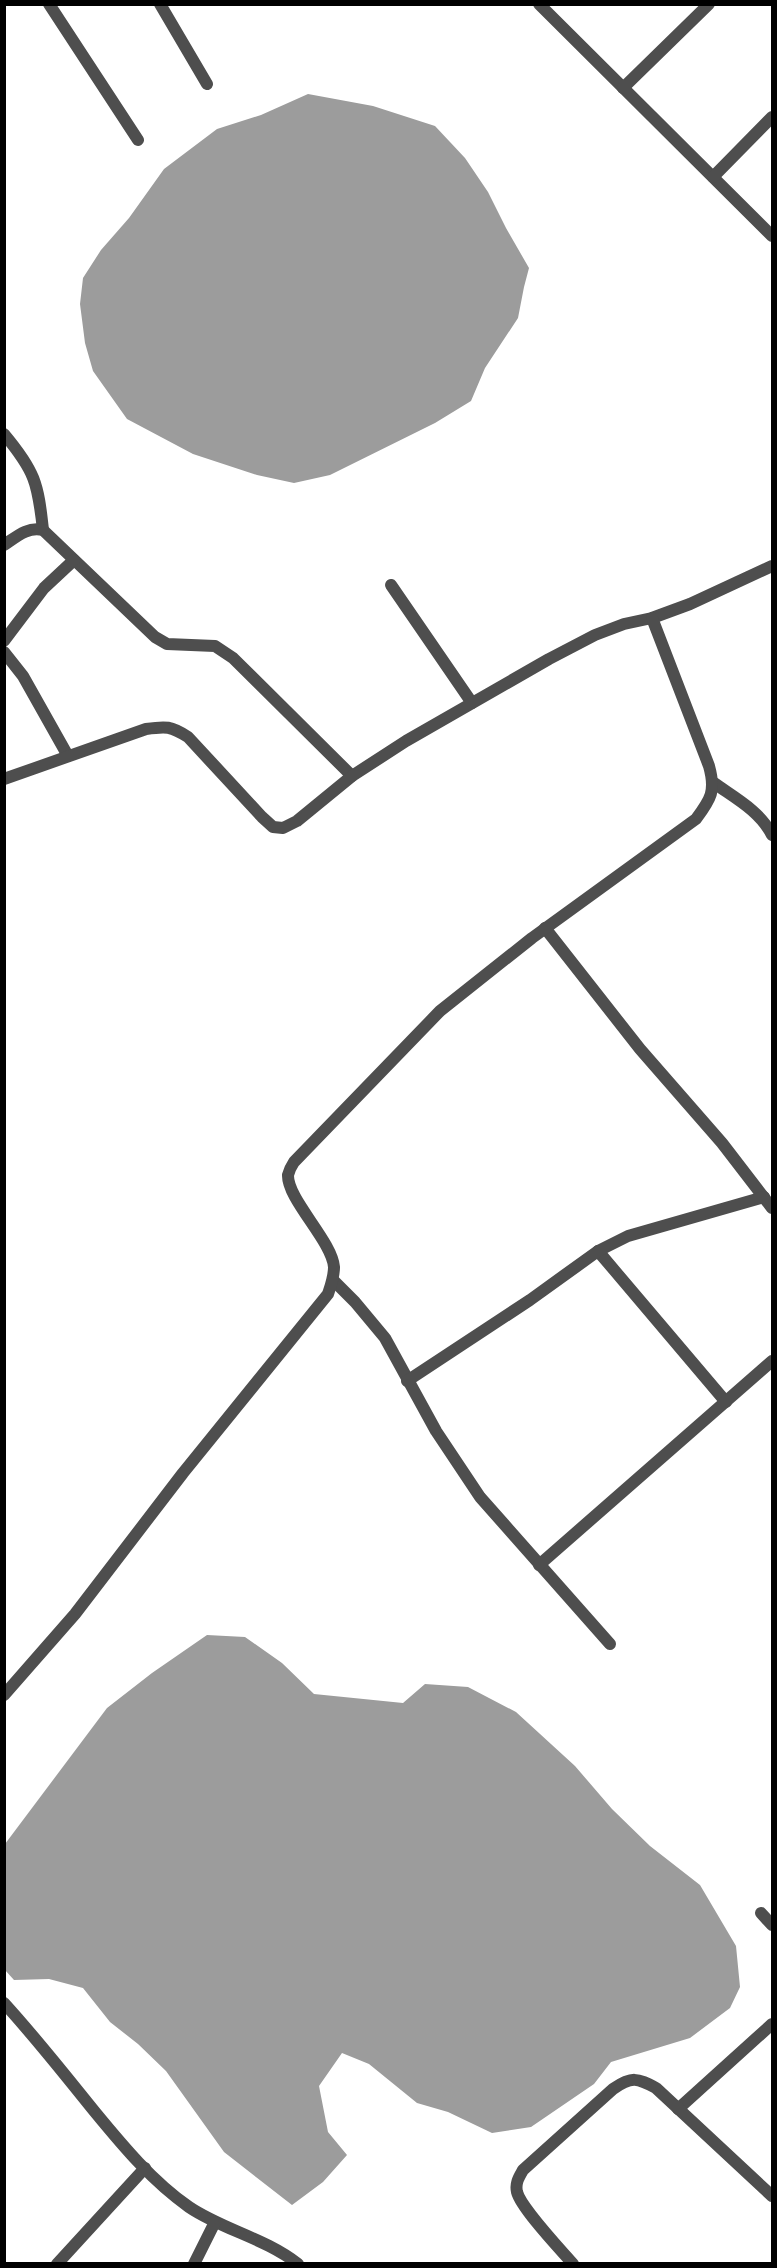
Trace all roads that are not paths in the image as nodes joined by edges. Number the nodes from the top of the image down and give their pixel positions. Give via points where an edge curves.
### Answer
1 (49, 4) edge
2 (160, 4) edge
3 (539, 4) edge
4 (709, 4) edge
5 (207, 84) dead end
6 (623, 88) junction
7 (772, 117) edge
8 (138, 140) dead end
9 (713, 177) junction
10 (772, 236) edge
11 (4, 434) edge
12 (43, 530) junction
13 (4, 545) edge
14 (74, 560) junction
15 (772, 566) edge
16 (391, 585) dead end
17 (652, 618) junction
18 (4, 641) edge
19 (4, 652) edge
20 (472, 703) junction
21 (68, 756) junction
22 (352, 776) junction
23 (4, 779) edge
24 (714, 783) junction
25 (772, 835) edge
26 (545, 928) junction
27 (764, 1197) junction
28 (772, 1208) edge
29 (598, 1251) junction
30 (333, 1280) junction
31 (772, 1361) edge
32 (407, 1381) junction
33 (726, 1402) junction
34 (539, 1565) junction
35 (610, 1644) dead end
36 (4, 1695) edge
37 (761, 1913) dead end
38 (772, 1925) edge
39 (4, 2002) edge
40 (772, 2024) edge
41 (678, 2109) junction
42 (145, 2168) junction
43 (772, 2196) edge
44 (215, 2222) junction
45 (57, 2264) edge
46 (194, 2264) edge
47 (298, 2264) edge
48 (573, 2264) edge

1 - 8 street
2 - 5 street
3 - 6 street
4 - 6 street
6 - 9 street
7 - 9 street
9 - 10 street
11 - 12 street via 33,472
12 - 13 street via 24,531
12 - 14 street
14 - 18 street via 44,588
14 - 22 street via 155,637 167,644 215,646 232,658
15 - 17 street
16 - 20 street
17 - 20 street via 595,634
17 - 24 street
19 - 21 street via 23,676
20 - 22 street
21 - 22 street via 146,729 174,728 188,737 273,827 283,828 297,822
21 - 23 street
24 - 25 street via 760,817
24 - 26 street via 710,801 696,819
26 - 27 street
26 - 30 street via 440,1011 294,1162 288,1175 334,1265
27 - 28 street
27 - 29 street via 628,1236
29 - 32 street
29 - 33 street
30 - 32 street via 385,1338
30 - 36 street via 313,1314 183,1473 75,1614
31 - 33 street
32 - 34 street via 480,1497
33 - 34 street
34 - 35 street
37 - 38 street
39 - 42 street via 128,2153
40 - 41 street
41 - 43 street
41 - 48 street via 656,2088 639,2079 626,2080 524,2170 517,2181 517,2193
42 - 44 street via 164,2187
42 - 45 street
44 - 46 street
44 - 47 street via 255,2238

